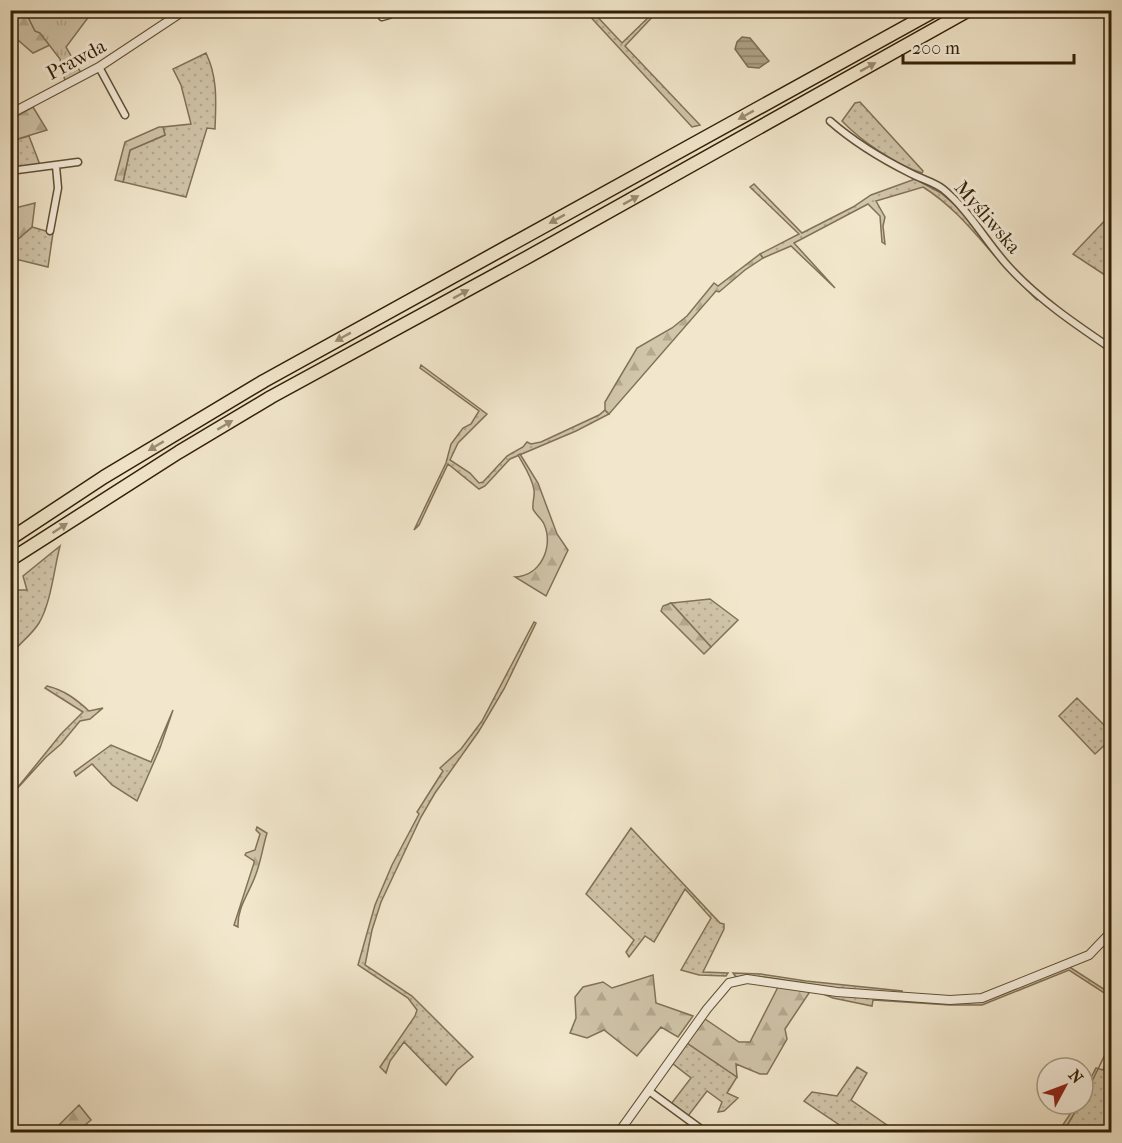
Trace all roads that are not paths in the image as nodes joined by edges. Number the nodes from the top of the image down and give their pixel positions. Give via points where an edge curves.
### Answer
1 (185, 10) edge
2 (389, 10) edge
3 (936, 10) edge
4 (969, 10) edge
5 (382, 17) dead end
6 (99, 67) junction
7 (10, 114) edge
8 (125, 115) dead end
9 (830, 121) dead end
10 (78, 162) dead end
11 (56, 166) junction
12 (10, 171) edge
13 (50, 231) dead end
14 (1112, 350) edge
15 (10, 539) edge
16 (10, 560) edge
17 (1112, 931) edge
18 (649, 1091) junction
19 (619, 1132) edge
20 (705, 1132) edge

1 - 6 street, Prawda
2 - 5 street via 389,15
3 -> 15 highway via 264,381
16 -> 4 highway via 271,397
6 - 7 street, Prawda
6 - 8 street
9 - 14 street, Myśliwska via 851,139 943,189 1008,266 1069,320
10 - 11 street
11 - 12 street
11 - 13 street via 58,188
17 - 18 street via 1089,955 982,998 950,1000 837,992 747,979 729,983
18 - 19 street
18 - 20 street

